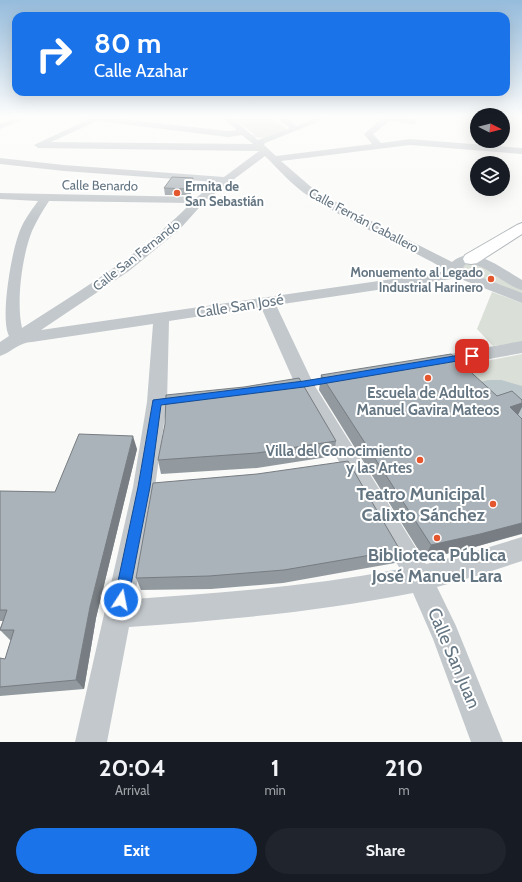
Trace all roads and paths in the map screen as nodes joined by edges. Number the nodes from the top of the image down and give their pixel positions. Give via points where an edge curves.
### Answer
1 (261, 152) edge
2 (270, 152) edge
3 (16, 155) dead end
4 (2, 162) edge
5 (226, 180) junction
6 (0, 196) edge
7 (45, 198) junction
8 (200, 200) junction
9 (522, 228) edge
10 (462, 266) junction
11 (522, 286) edge
12 (522, 298) edge
13 (267, 302) junction
14 (161, 318) junction
15 (20, 338) junction
16 (522, 347) edge
17 (0, 350) edge
18 (418, 365) edge
19 (351, 464) junction
20 (328, 468) edge
21 (522, 549) edge
22 (420, 579) junction
23 (118, 614) junction
24 (90, 742) edge
25 (487, 742) edge

1 - 5 street, Calle San Fernando
2 - 10 street, Calle Fernán Caballero via 313,194 377,229
3 - 4 street
4 - 5 street
5 - 8 street, Calle San Fernando
6 - 7 street, Calle Benardo
7 - 8 street, Calle Benardo
7 - 15 street via 30,222 17,266 13,323 14,331
8 - 15 street, Calle San Fernando via 174,227 124,268
9 - 10 main road
10 - 11 street via 489,266
10 - 12 street
10 - 13 street, Calle San José
13 - 14 street, Calle San José
13 - 19 street, Calle San Juan via 304,384
14 - 15 street, Calle San José
14 - 23 street via 164,401 155,486
15 - 17 street, Calle San Fernando
16 - 18 street
19 - 20 street
19 - 22 street, Calle San Juan
21 - 22 street
22 - 23 street via 228,606
22 - 25 street, Calle San Juan via 446,636
23 - 24 street

